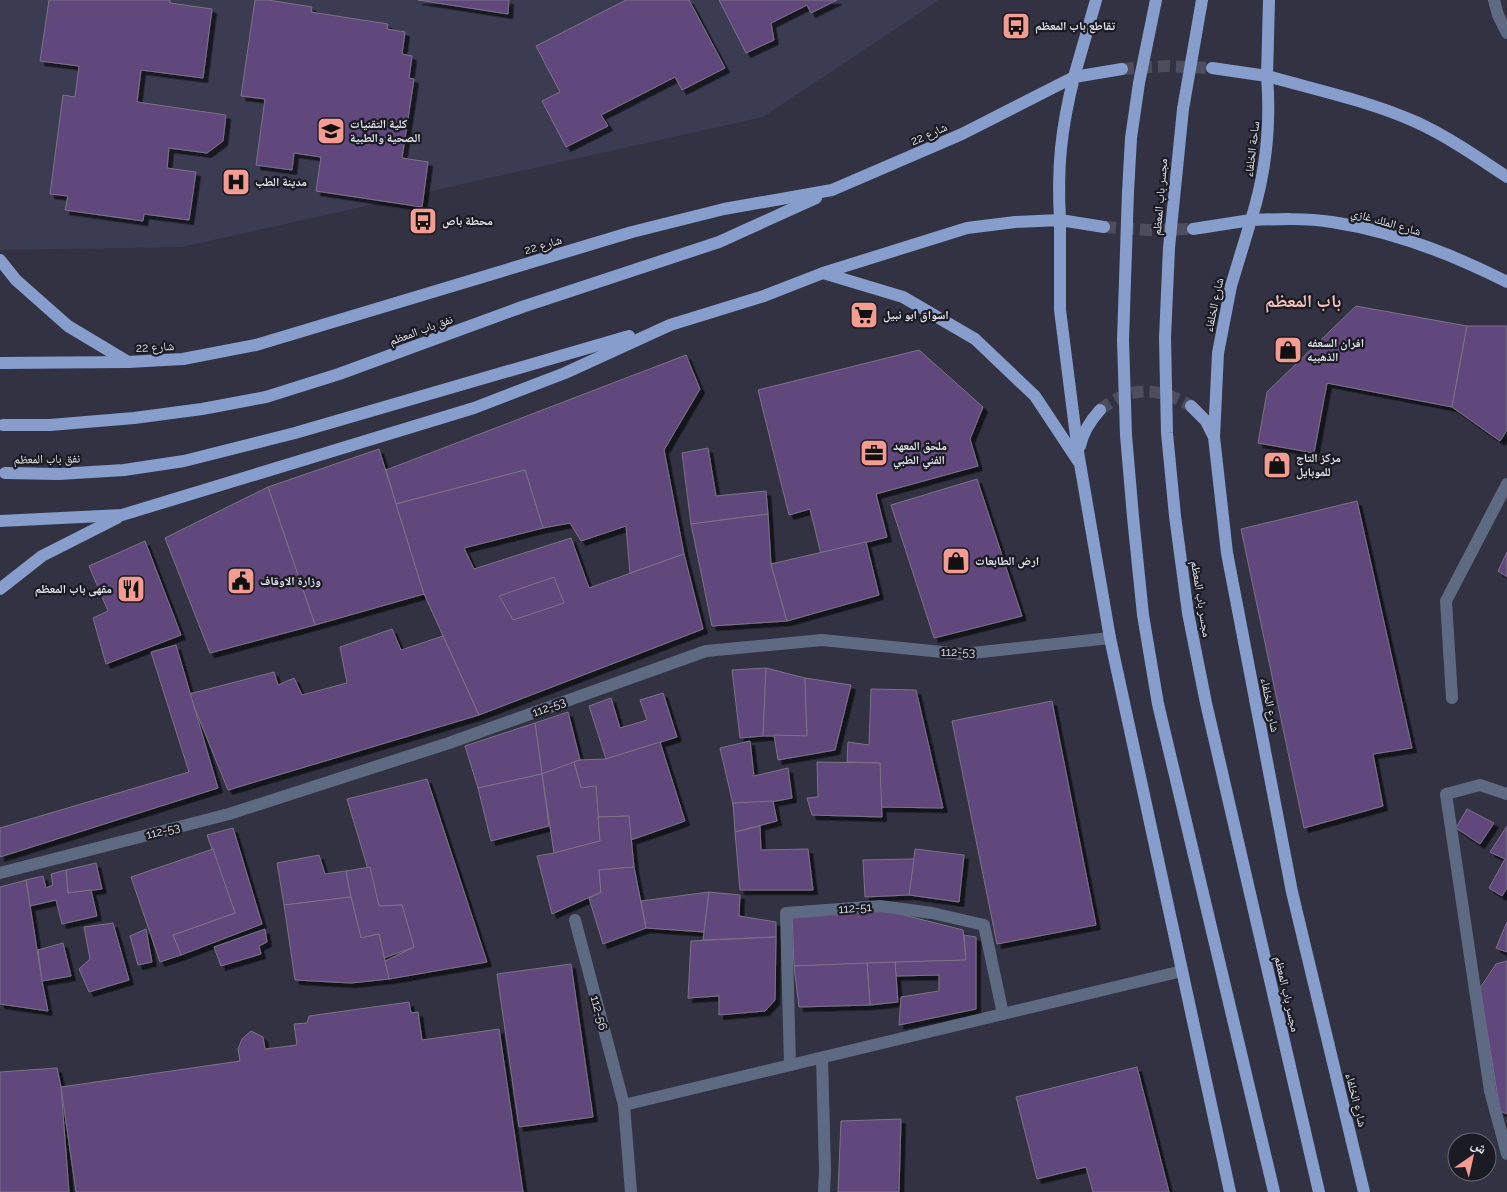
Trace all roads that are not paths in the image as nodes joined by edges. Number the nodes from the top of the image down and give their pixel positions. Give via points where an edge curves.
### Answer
1 (1096, 0) edge
2 (1156, 0) edge
3 (1202, 0) edge
4 (1269, 0) edge
5 (1494, 0) edge
6 (1507, 32) edge
7 (1212, 68) tunnel mouth
8 (1122, 70) tunnel mouth
9 (1267, 76) junction
10 (1074, 77) junction
11 (1507, 178) edge
12 (832, 190) junction
13 (1060, 220) junction
14 (1251, 220) junction
15 (1104, 227) tunnel mouth
16 (1193, 229) tunnel mouth
17 (0, 260) edge
18 (823, 273) junction
19 (1507, 282) edge
20 (670, 325) junction
21 (128, 362) junction
22 (0, 363) edge
23 (1191, 406) tunnel mouth
24 (1100, 410) tunnel mouth
25 (3, 425) dead end
26 (1214, 437) junction
27 (1078, 452) junction
28 (1081, 465) junction
29 (6, 473) dead end
30 (1507, 484) edge
31 (122, 515) junction
32 (0, 521) edge
33 (0, 589) edge
34 (1110, 638) junction
35 (1452, 698) dead end
36 (1507, 794) edge
37 (0, 873) edge
38 (575, 920) dead end
39 (1182, 971) junction
40 (1002, 1014) junction
41 (822, 1058) junction
42 (790, 1065) junction
43 (624, 1105) junction
44 (1501, 1116) edge
45 (1507, 1154) edge
46 (632, 1192) edge
47 (824, 1192) edge
48 (1230, 1192) edge
49 (1274, 1192) edge
50 (1319, 1192) edge
51 (1364, 1192) edge

1 - 10 main road
2 - 49 main road, bridge via 1138,92 1128,192 1123,340 1133,517 1143,614 1158,704
3 - 50 main road, مجسر باب المعظم, bridge via 1183,110 1169,257 1166,405 1175,516 1188,613 1206,703
4 - 9 main road, ساحة الخلفاء
5 - 6 street
7 - 9 main road
8 - 10 main road
9 - 11 main road via 1360,102 1416,122 1474,154
9 - 14 main road, ساحة الخلفاء via 1268,139 1262,180
10 - 12 main road, شارع 22 via 962,134
10 - 13 main road via 1064,117 1059,158
12 - 21 main road, شارع 22 via 724,209 632,232 256,346 183,359
12 - 25 main road, نفق باب المعظم via 719,242 266,397 134,418 50,425
13 - 15 main road
13 - 18 main road via 967,228
13 - 27 main road via 1060,310
14 - 16 main road
14 - 19 main road, شارع الملك غازي via 1332,222 1386,235 1436,251
14 - 26 main road, شارع الخلفاء via 1231,286 1218,354
17 - 21 main road via 16,280 68,326
18 - 20 main road via 764,296
18 - 28 main road via 903,297 975,339 1035,396
20 - 29 main road, نفق باب المعظم via 295,433 184,461 124,470
20 - 31 main road via 565,373 474,408
21 - 22 main road, شارع 22
23 - 26 main road via 1206,421
24 - 27 main road via 1083,435
26 - 51 main road, شارع الخلفاء via 1227,553 1292,892
27 - 28 main road
28 - 34 main road
30 - 35 street via 1446,601
31 - 32 main road
31 - 33 main road via 42,556
34 - 37 street, 112-53 via 962,654 822,640 706,651 449,743 229,814
34 - 39 main road
36 - 44 street via 1480,785 1446,794 1490,1091
38 - 43 street, 112-56
39 - 40 street
39 - 48 main road
40 - 41 street
40 - 42 street, 112-51 via 984,925 880,906 786,913
41 - 42 street
41 - 47 street
42 - 43 street
43 - 46 street, 112-56
44 - 45 street

